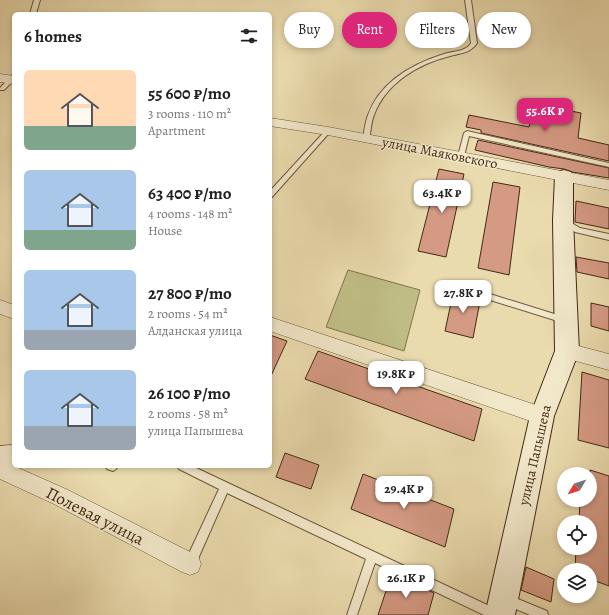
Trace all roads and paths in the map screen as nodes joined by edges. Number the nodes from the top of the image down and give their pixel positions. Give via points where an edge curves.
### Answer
1 (37, 0) edge
2 (468, 0) edge
3 (33, 12) edge
4 (272, 122) edge
5 (328, 131) junction
6 (366, 139) junction
7 (461, 156) junction
8 (609, 165) edge
9 (564, 177) junction
10 (609, 185) edge
11 (272, 193) edge
12 (563, 220) junction
13 (609, 237) edge
14 (490, 297) dead end
15 (0, 307) edge
16 (12, 311) edge
17 (565, 320) junction
18 (272, 325) edge
19 (567, 351) junction
20 (609, 362) edge
21 (542, 416) junction
22 (12, 455) edge
23 (0, 456) edge
24 (186, 468) edge
25 (0, 469) edge
26 (225, 487) junction
27 (372, 557) junction
28 (190, 564) joint
29 (500, 609) edge
30 (352, 615) edge
31 (543, 615) edge

1 - 3 lane
2 - 6 lane via 474,43 472,47 422,64 400,77 385,90 372,112
4 - 5 street, улица Маяковского
5 - 6 street, улица Маяковского
5 - 11 lane
6 - 7 street, улица Маяковского
7 - 8 lane via 467,133
7 - 9 street, улица Маяковского
9 - 10 street, улица Маяковского
9 - 12 street, улица Папышева
12 - 13 lane via 578,230
12 - 17 street, улица Папышева
14 - 17 lane
15 - 16 street
17 - 19 street, улица Папышева
18 - 21 street
19 - 20 street
19 - 21 street, улица Папышева
21 - 29 street, улица Папышева
22 - 23 street
24 - 26 lane
25 - 28 street, Полевая улица via 61,497
26 - 27 lane
26 - 28 lane
27 - 29 lane
27 - 30 lane
29 - 31 lane

